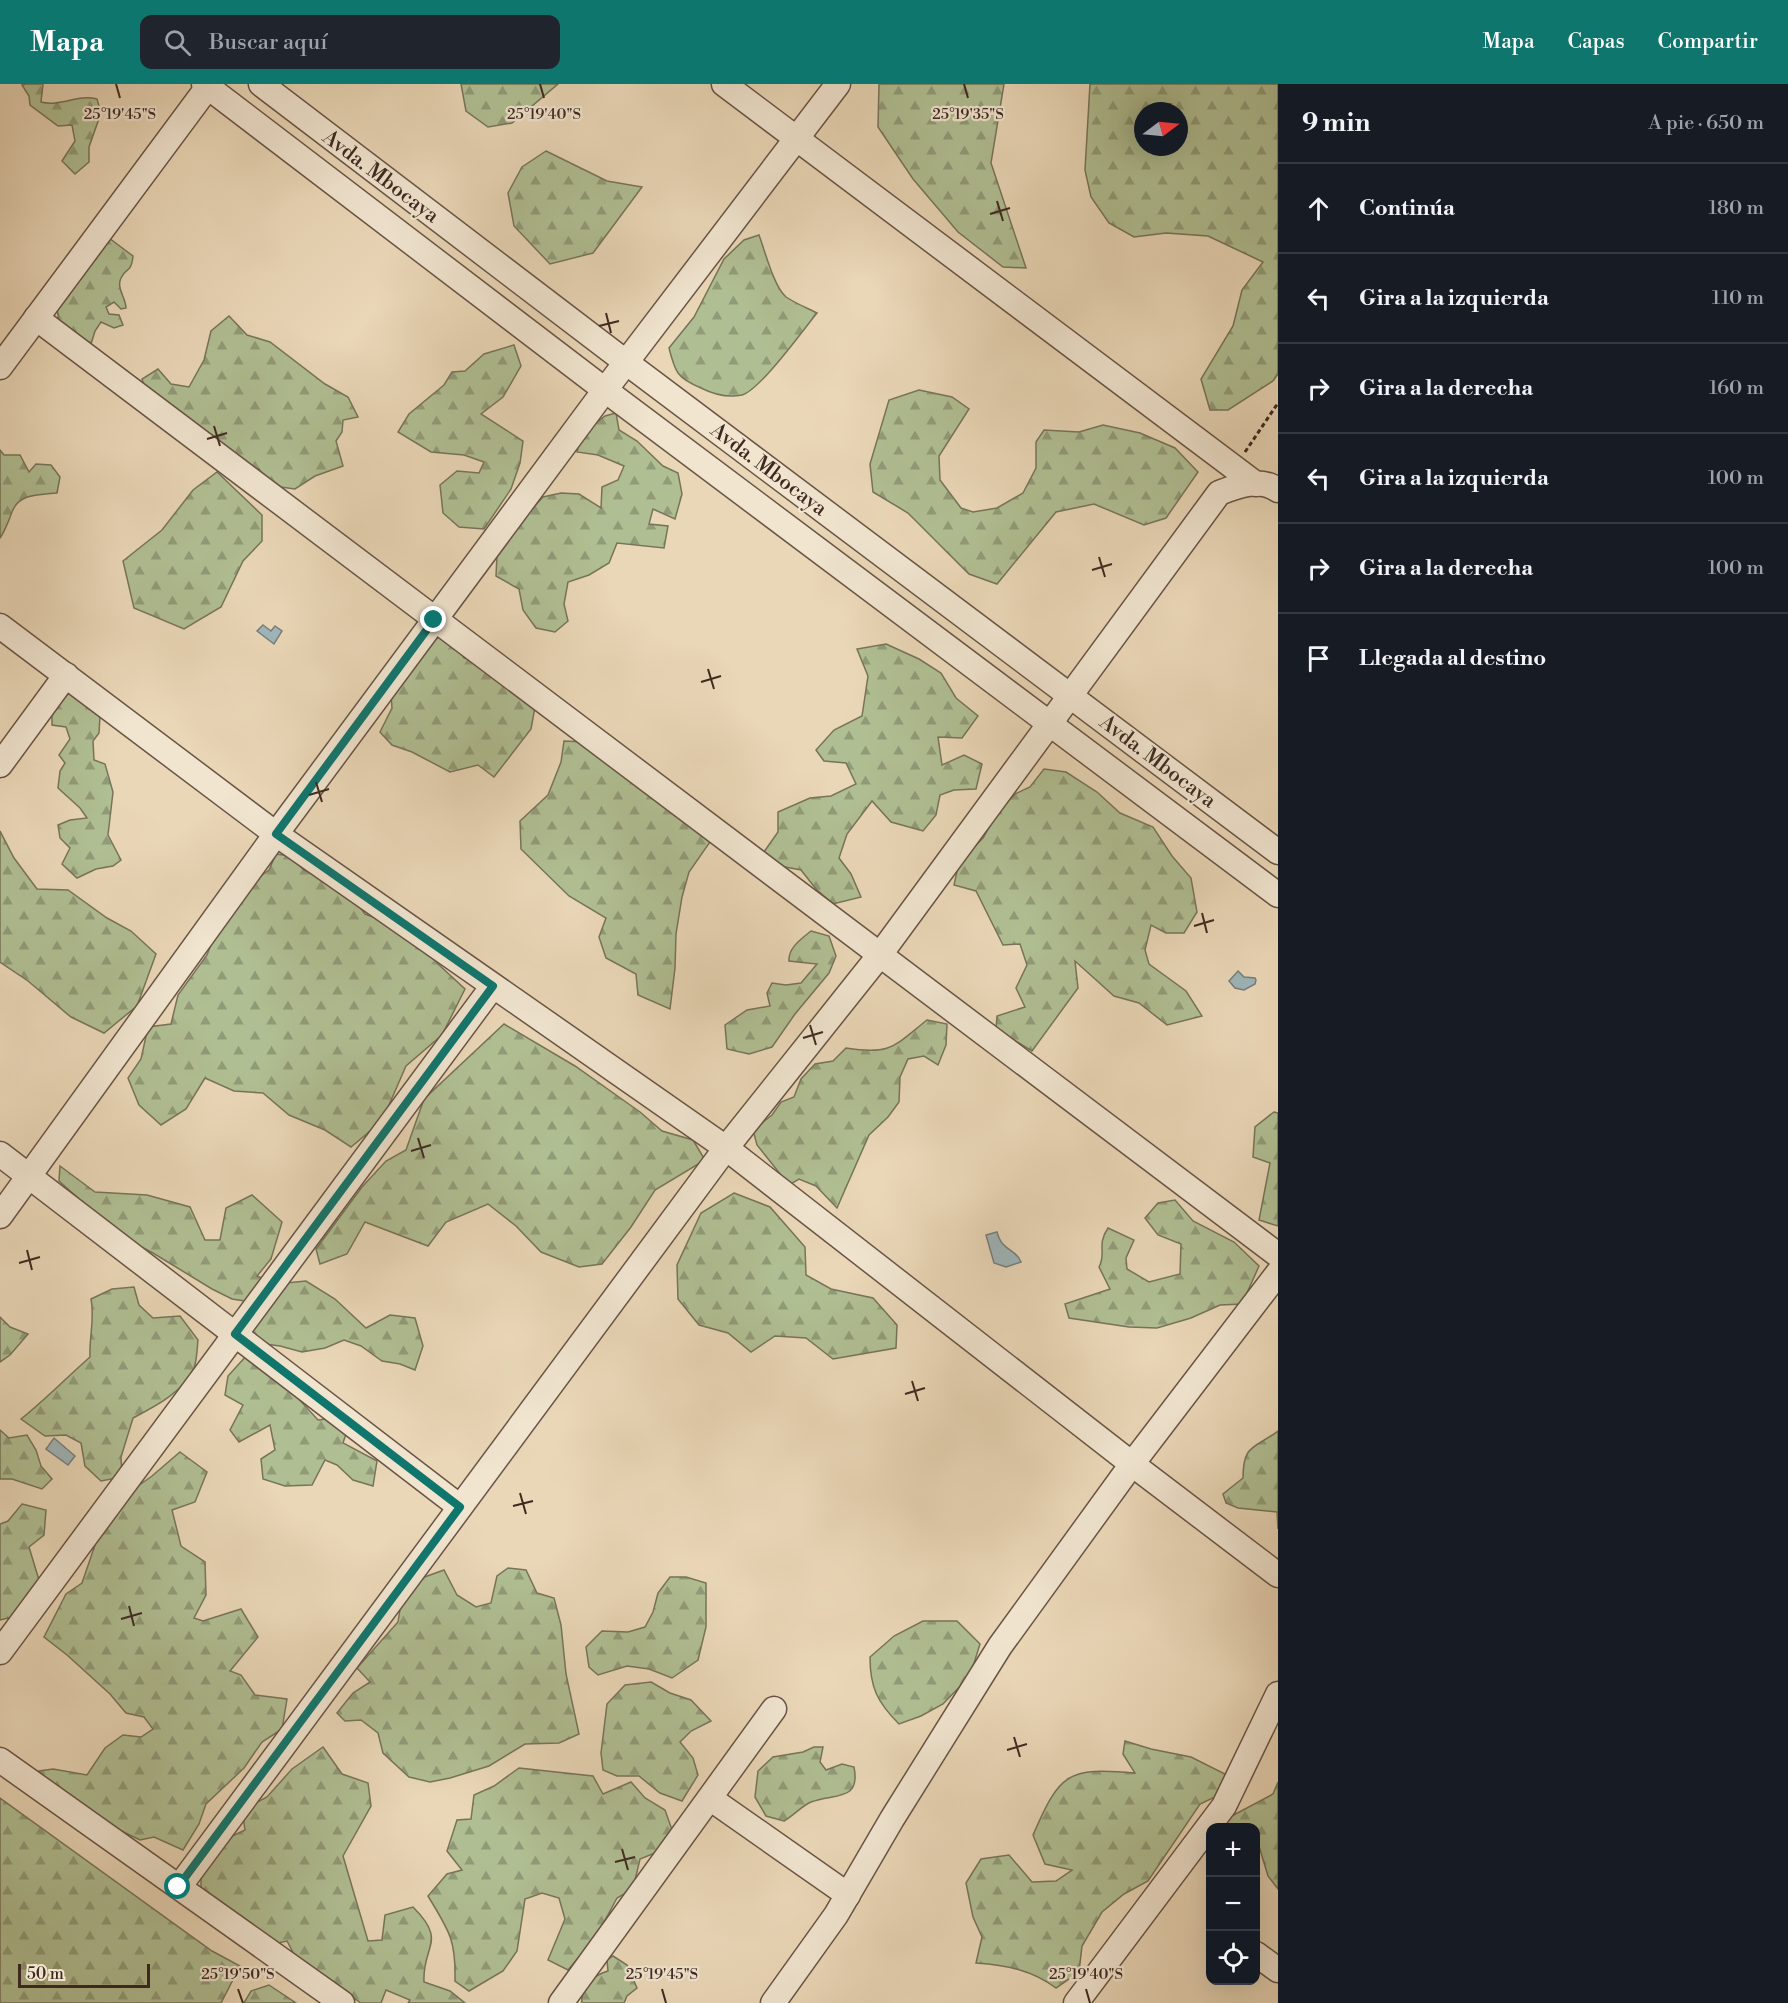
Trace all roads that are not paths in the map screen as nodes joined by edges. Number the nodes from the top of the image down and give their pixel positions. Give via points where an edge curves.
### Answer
1 (261, 84) edge
2 (724, 84) edge
3 (838, 84) edge
4 (207, 85) edge
5 (796, 140) junction
6 (36, 318) junction
7 (627, 363) junction
8 (0, 367) edge
9 (605, 390) junction
10 (1267, 487) edge
11 (434, 620) junction
12 (0, 626) edge
13 (66, 675) junction
14 (1071, 695) junction
15 (1049, 724) junction
16 (0, 765) edge
17 (276, 834) junction
18 (1278, 852) edge
19 (1278, 895) edge
20 (879, 956) junction
21 (493, 986) junction
22 (726, 1148) junction
23 (0, 1154) edge
24 (30, 1176) junction
25 (0, 1216) edge
26 (1278, 1255) edge
27 (1278, 1273) edge
28 (235, 1334) junction
29 (1132, 1464) junction
30 (460, 1507) junction
31 (1278, 1575) edge
32 (0, 1652) edge
33 (1278, 1694) edge
34 (774, 1709) dead end
35 (0, 1760) edge
36 (711, 1799) junction
37 (178, 1887) junction
38 (848, 1895) junction
39 (1260, 1957) edge
40 (1278, 1970) edge
41 (342, 2003) edge
42 (561, 2003) edge
43 (772, 2003) edge
44 (1076, 2003) edge

1 - 7 street, Avda. Mbocaya
2 - 5 street
3 - 5 street
4 - 6 street
4 - 9 street
5 - 7 street
5 - 10 street via 1234,468
6 - 8 street
6 - 11 street
7 - 9 street
7 - 14 street, Avda. Mbocaya
9 - 11 street
9 - 15 street
10 - 14 street via 1242,483 1219,493
11 - 17 street
11 - 20 street
12 - 13 street
13 - 16 street
13 - 17 street
14 - 15 street
14 - 18 street, Avda. Mbocaya
15 - 19 street
15 - 20 street
17 - 21 street
17 - 24 street
20 - 22 street
20 - 26 street
21 - 22 street
21 - 28 street
22 - 29 street
22 - 30 street
23 - 24 street
24 - 25 street
24 - 28 street
27 - 29 street
28 - 30 street
28 - 32 street
29 - 31 street
29 - 38 street via 1000,1646
30 - 37 street
33 - 44 street via 1224,1806
34 - 36 street
35 - 37 street
36 - 38 street
36 - 42 street
37 - 41 street
38 - 43 street
39 - 40 street

